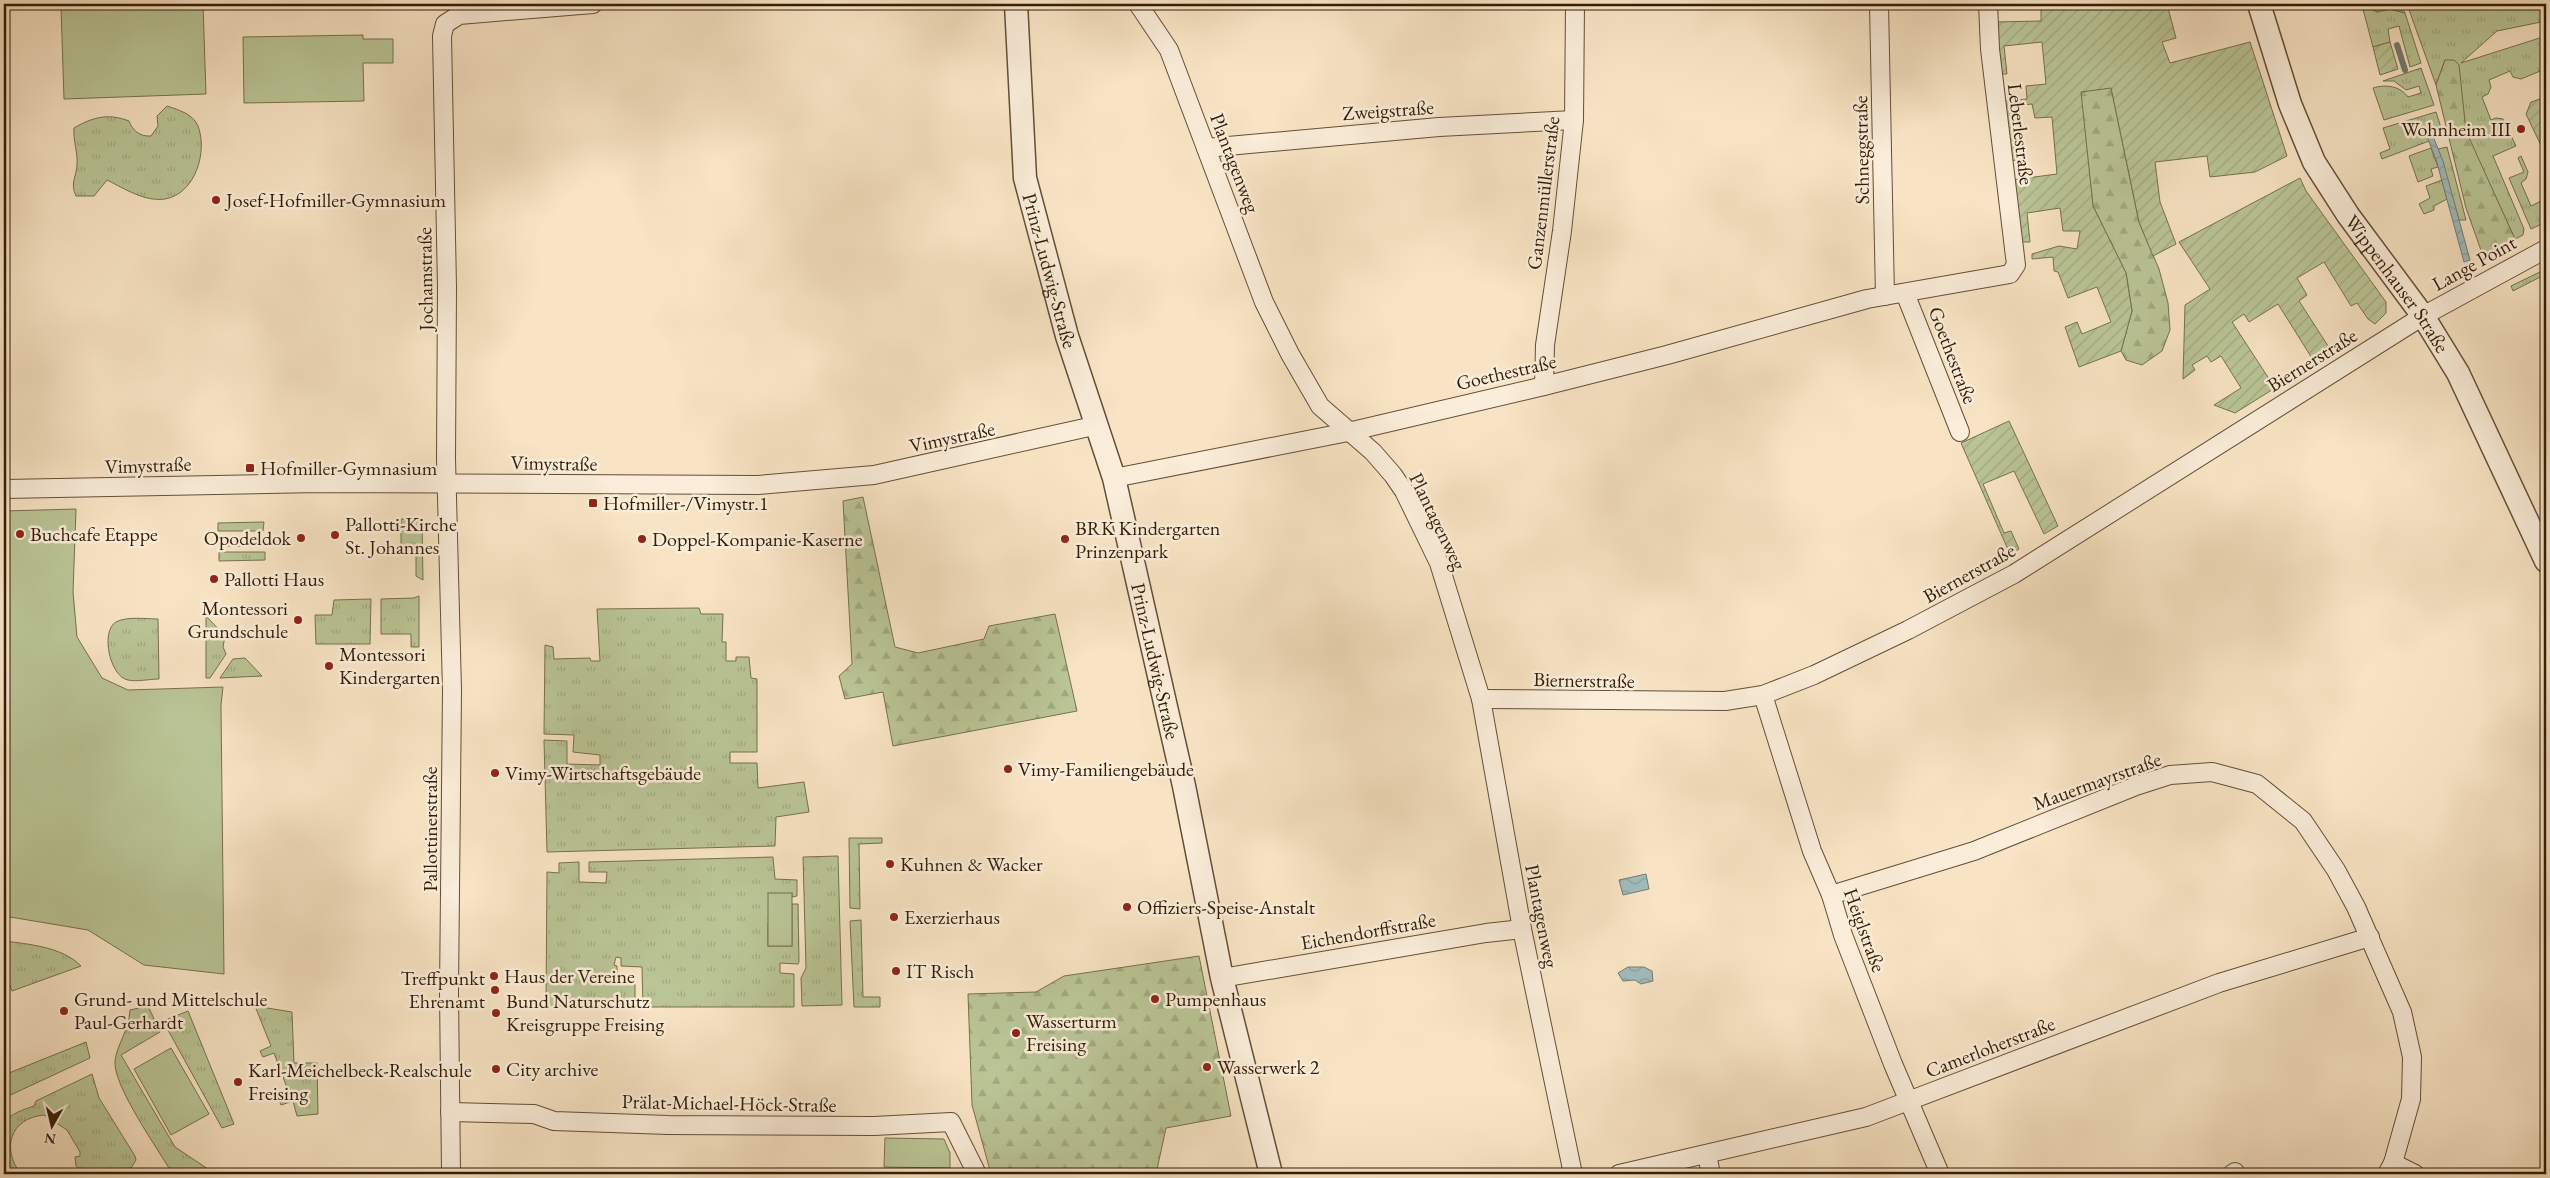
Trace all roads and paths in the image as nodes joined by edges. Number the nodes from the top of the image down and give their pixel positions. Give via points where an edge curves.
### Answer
1 (593, 4) edge
2 (1016, 4) edge
3 (1138, 4) edge
4 (1575, 4) edge
5 (1879, 4) edge
6 (1988, 4) edge
7 (2259, 4) edge
8 (1574, 120) junction
9 (1206, 148) junction
10 (2546, 249) edge
11 (2014, 270) joint
12 (1905, 293) junction
13 (1886, 296) junction
14 (2423, 316) junction
15 (1544, 386) junction
16 (1098, 425) junction
17 (1348, 432) junction
18 (1960, 432) dead end
19 (1114, 478) junction
20 (447, 484) junction
21 (4, 489) edge
22 (2546, 561) edge
23 (1762, 695) junction
24 (1481, 700) junction
25 (1831, 895) junction
26 (1522, 929) junction
27 (2370, 937) junction
28 (1222, 978) junction
29 (1909, 1102) junction
30 (450, 1112) junction
31 (1707, 1155) junction
32 (2390, 1168) edge
33 (451, 1174) edge
34 (977, 1174) edge
35 (1271, 1174) edge
36 (1573, 1174) edge
37 (1619, 1174) edge
38 (1710, 1174) edge
39 (1940, 1174) edge
40 (2415, 1174) edge

1 - 20 street, Jochamstraße via 453,17 445,24 442,36
2 - 16 street, Prinz-Ludwig-Straße via 1025,178 1068,336
3 - 9 street, Plantagenweg via 1169,50
4 - 8 street, Ganzenmüllerstraße
5 - 13 street, Schneggstraße
6 - 11 street, Leberlestraße
7 - 14 street, Wippenhauser Straße via 2290,104 2314,162
8 - 9 street, Zweigstraße via 1439,127
8 - 15 street, Ganzenmüllerstraße via 1545,345
9 - 17 street, Plantagenweg via 1264,302 1285,346 1320,406
10 - 14 street, Lange Point
11 - 12 street, Goethestraße via 1994,278
12 - 13 street, Goethestraße
12 - 18 street, Goethestraße
13 - 15 street, Goethestraße
14 - 22 street, Wippenhauser Straße via 2458,373
14 - 23 street, Biernerstraße via 2014,574 1847,660
15 - 17 street, Goethestraße
16 - 19 street, Prinz-Ludwig-Straße
16 - 20 street, Vimystraße via 874,475 797,482
17 - 19 street, Goethestraße
17 - 24 street, Plantagenweg via 1393,475 1420,522 1440,563
19 - 28 street, Prinz-Ludwig-Straße via 1182,776
20 - 21 street, Vimystraße via 204,484
20 - 30 street, Pallottinerstraße via 452,690
23 - 24 street, Biernerstraße via 1692,702
23 - 25 street, Heiglstraße via 1812,851
24 - 26 street, Plantagenweg
25 - 27 street, Mauermayrstraße via 1974,850 2136,786 2170,776 2212,772 2258,784 2303,821 2336,870
25 - 29 street, Heiglstraße via 1843,936
26 - 28 street, Eichendorffstraße
26 - 36 street, Plantagenweg
27 - 29 street, Camerloherstraße via 2219,982
27 - 32 street, Mauermayrstraße via 2400,1004 2412,1057 2411,1099
28 - 35 street, Prinz-Ludwig-Straße
29 - 31 street, Camerloherstraße via 1866,1117
29 - 39 street, Heiglstraße
30 - 33 street, Pallottinerstraße
30 - 34 street, Prälat-Michael-Höck-Straße via 534,1114 554,1121 668,1126 874,1126 951,1122
31 - 37 street, Camerloherstraße
31 - 38 street
32 - 40 street, Mauermayrstraße

